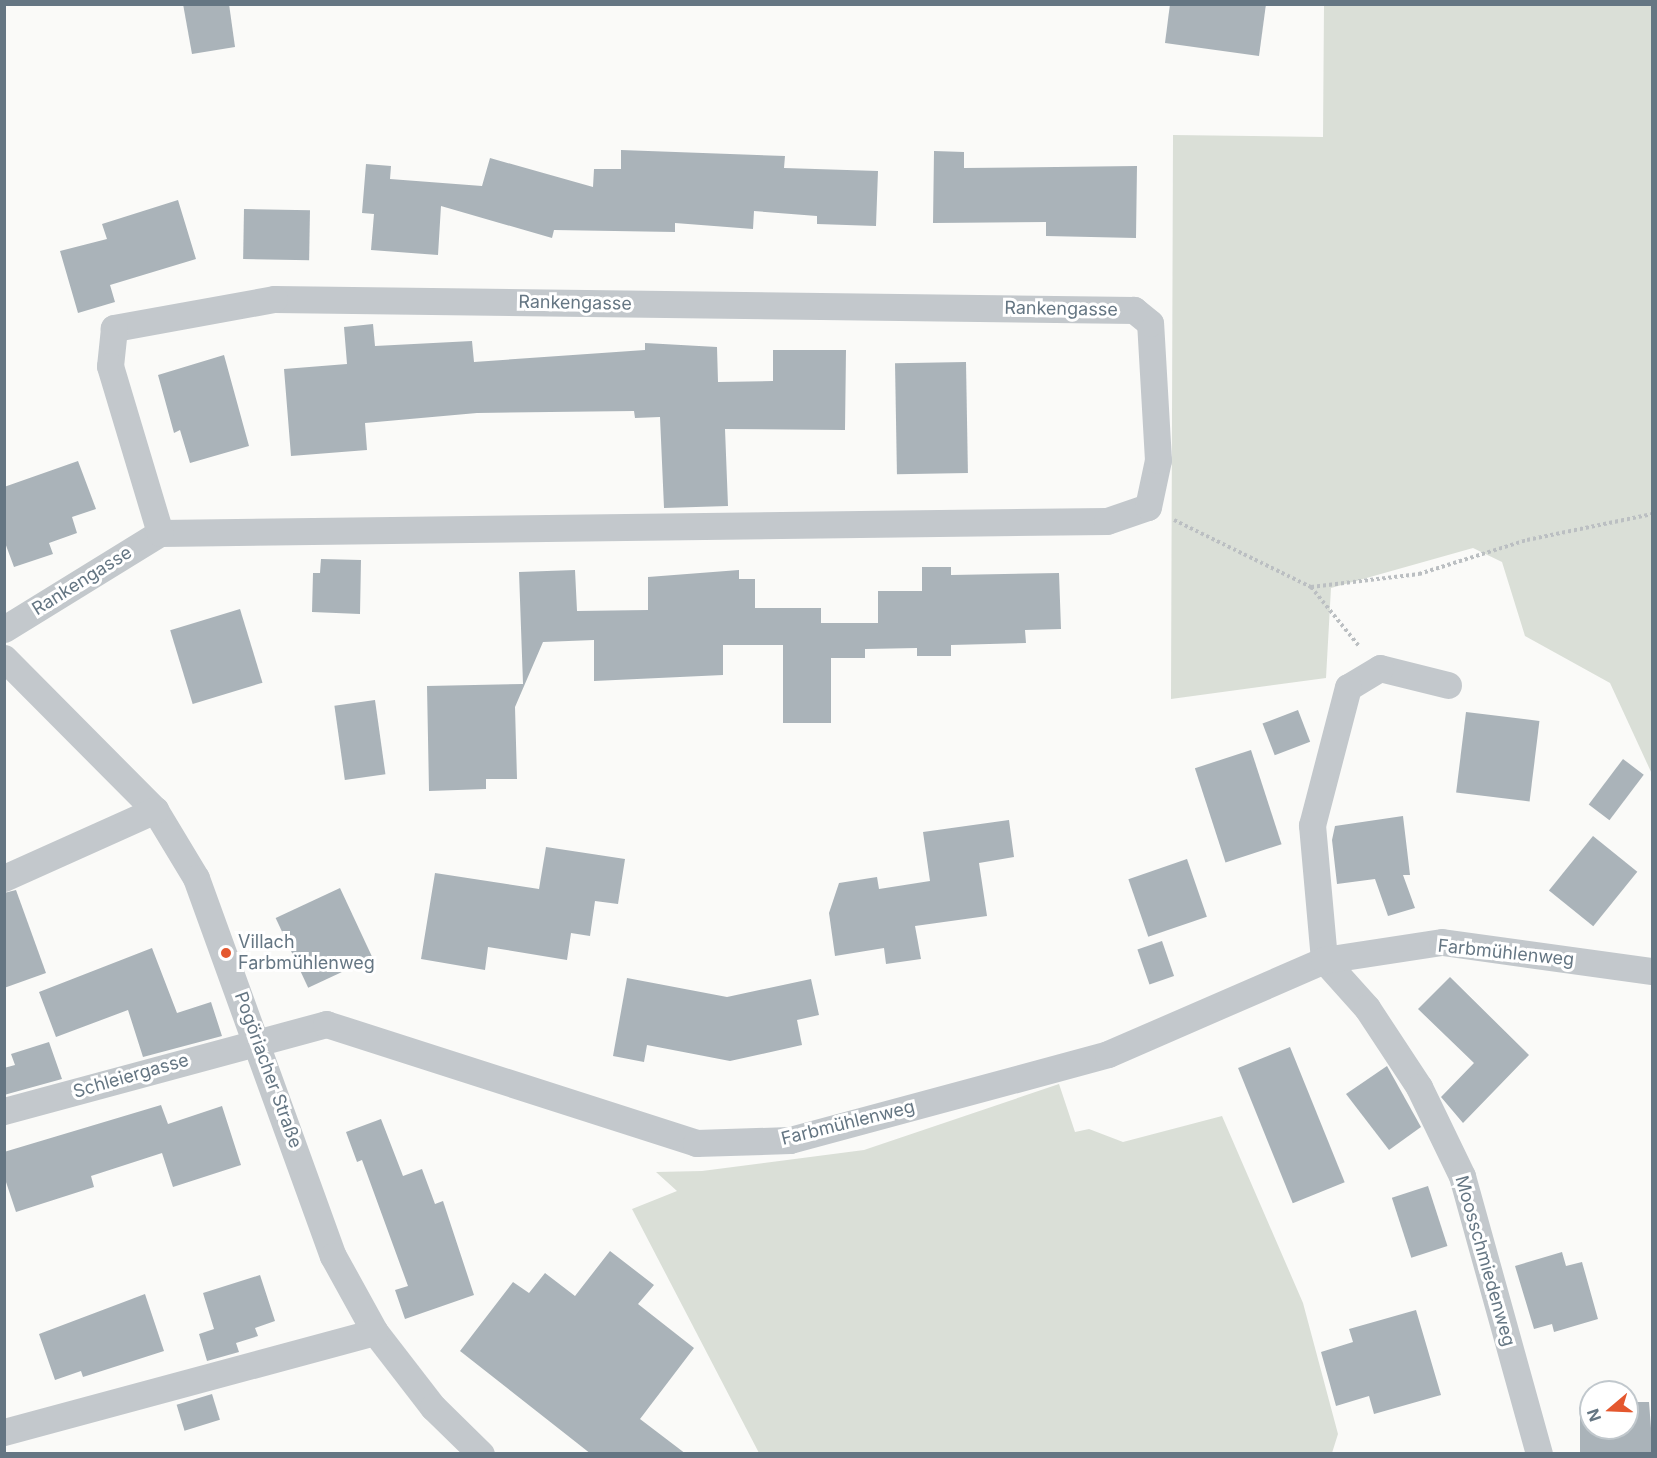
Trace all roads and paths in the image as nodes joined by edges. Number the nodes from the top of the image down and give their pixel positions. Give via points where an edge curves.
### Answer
1 (1148, 507) junction
2 (1653, 514) edge
3 (159, 532) junction
4 (1311, 587) junction
5 (4, 629) edge
6 (4, 658) edge
7 (1364, 673) junction
8 (1448, 685) dead end
9 (154, 810) junction
10 (4, 878) edge
11 (1324, 960) junction
12 (1653, 971) edge
13 (258, 1040) junction
14 (4, 1111) edge
15 (375, 1332) junction
16 (4, 1432) edge
17 (481, 1454) edge
18 (1539, 1454) edge

1 - 3 street via 1107,521 991,526
1 - 3 street, Rankengasse via 1158,460 1150,323 1134,310 274,299 114,328 110,366
1 - 4 path
2 - 4 path via 1527,540 1419,574
3 - 5 street, Rankengasse
4 - 7 path via 1359,645
6 - 9 street, Pogöriacher Straße
7 - 8 street via 1380,668
7 - 11 street via 1348,687 1312,825
9 - 10 street
9 - 13 street, Pogöriacher Straße via 196,878
11 - 12 street, Farbmühlenweg via 1442,942
11 - 13 street, Farbmühlenweg via 1108,1054 790,1140 696,1143 326,1024
11 - 18 street, Moosschmiedenweg via 1367,1008 1419,1087 1462,1176
13 - 14 street, Schleiergasse
13 - 15 street, Pogöriacher Straße via 333,1256
15 - 16 street
15 - 17 street, Pogöriacher Straße via 433,1407

